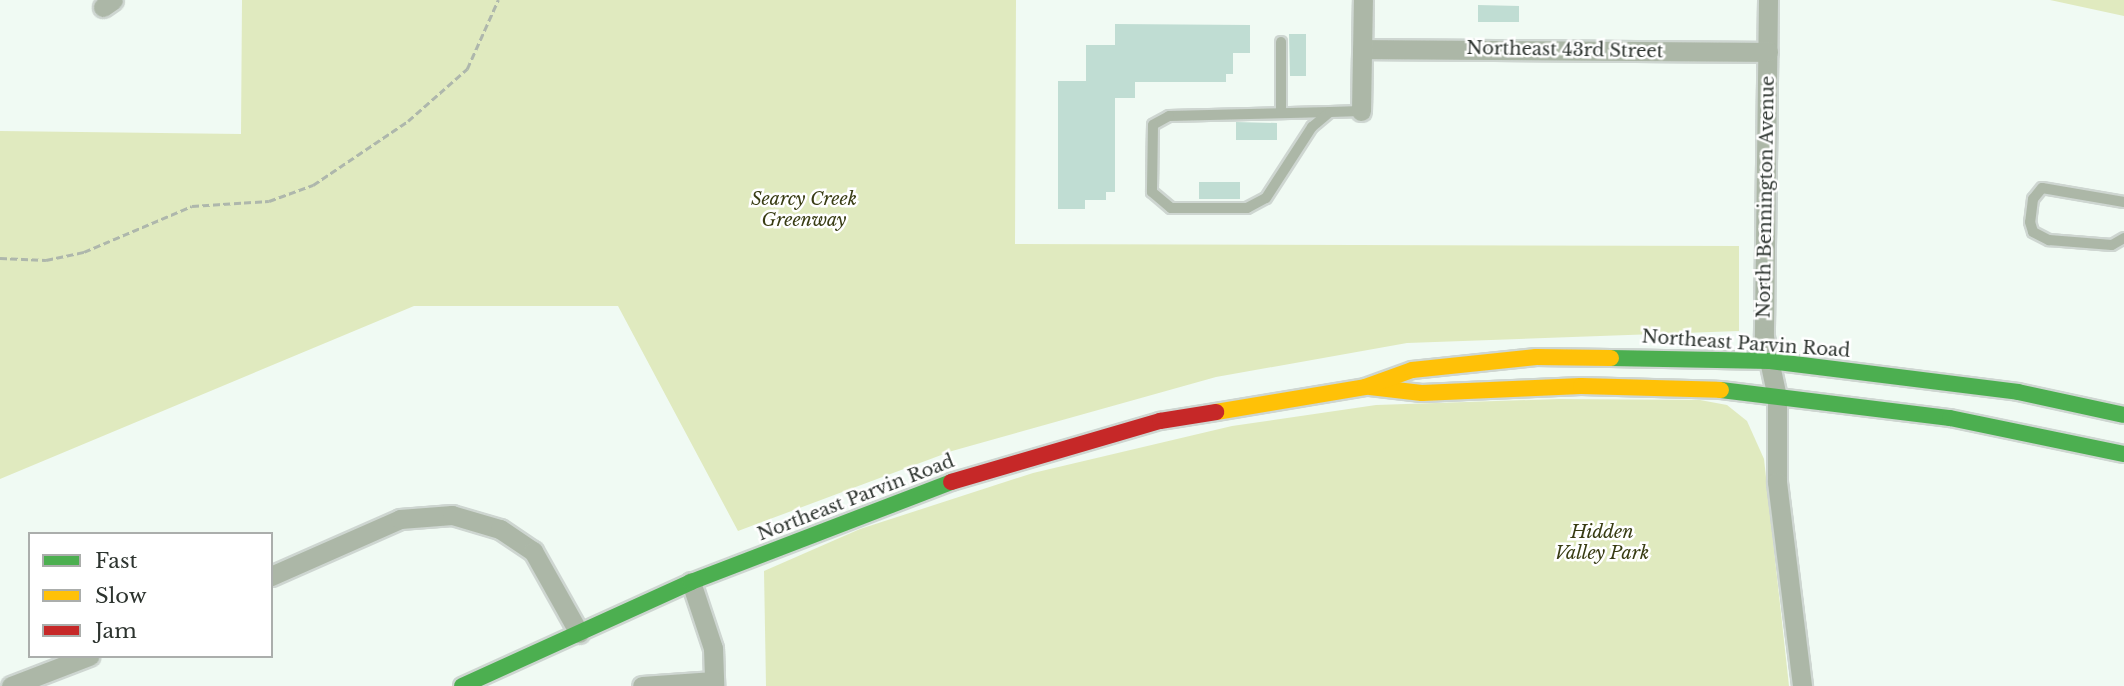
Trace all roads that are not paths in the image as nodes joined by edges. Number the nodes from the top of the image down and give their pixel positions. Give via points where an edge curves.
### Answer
1 (1363, 0) edge
2 (1768, 0) edge
3 (1281, 42) dead end
4 (1362, 49) junction
5 (1768, 52) junction
6 (1361, 111) joint
7 (1330, 112) junction
8 (1281, 113) junction
9 (2124, 202) edge
10 (2124, 238) edge
11 (1770, 361) junction
12 (1365, 387) junction
13 (1777, 397) junction
14 (2124, 415) edge
15 (2124, 454) edge
16 (273, 575) edge
17 (691, 582) junction
18 (579, 633) junction
19 (86, 658) edge
20 (47, 681) edge
21 (714, 683) edge
22 (11, 686) edge
23 (462, 686) edge
24 (642, 686) edge
25 (1802, 686) edge

1 - 4 street
2 - 5 street, North Bennington Avenue
3 - 8 lane
4 - 5 street, Northeast 43rd Street
4 - 6 street
5 - 11 street, North Bennington Avenue via 1764,337
6 - 7 lane
7 - 8 lane
7 - 8 lane via 1312,127 1266,198 1247,208 1171,208 1152,192 1153,125 1169,116
9 - 10 lane via 2042,188 2033,199 2030,222 2033,232 2049,240 2112,246
11 - 12 main road, Northeast Parvin Road via 1536,357 1412,370
11 - 13 street, North Bennington Avenue
11 - 14 main road, Northeast Parvin Road via 2018,391
12 - 13 main road, Northeast Parvin Road via 1422,393 1581,386 1703,388
12 - 17 main road, Northeast Parvin Road via 1160,421 932,487
13 - 15 main road, Northeast Parvin Road via 1950,418
13 - 25 street, North Bennington Avenue via 1777,482
16 - 18 street via 400,519 452,515 500,529 533,551 549,572
17 - 18 main road, Northeast Parvin Road
17 - 21 street via 713,649
18 - 23 main road, Northeast Parvin Road
19 - 20 street
20 - 22 street
21 - 24 street

